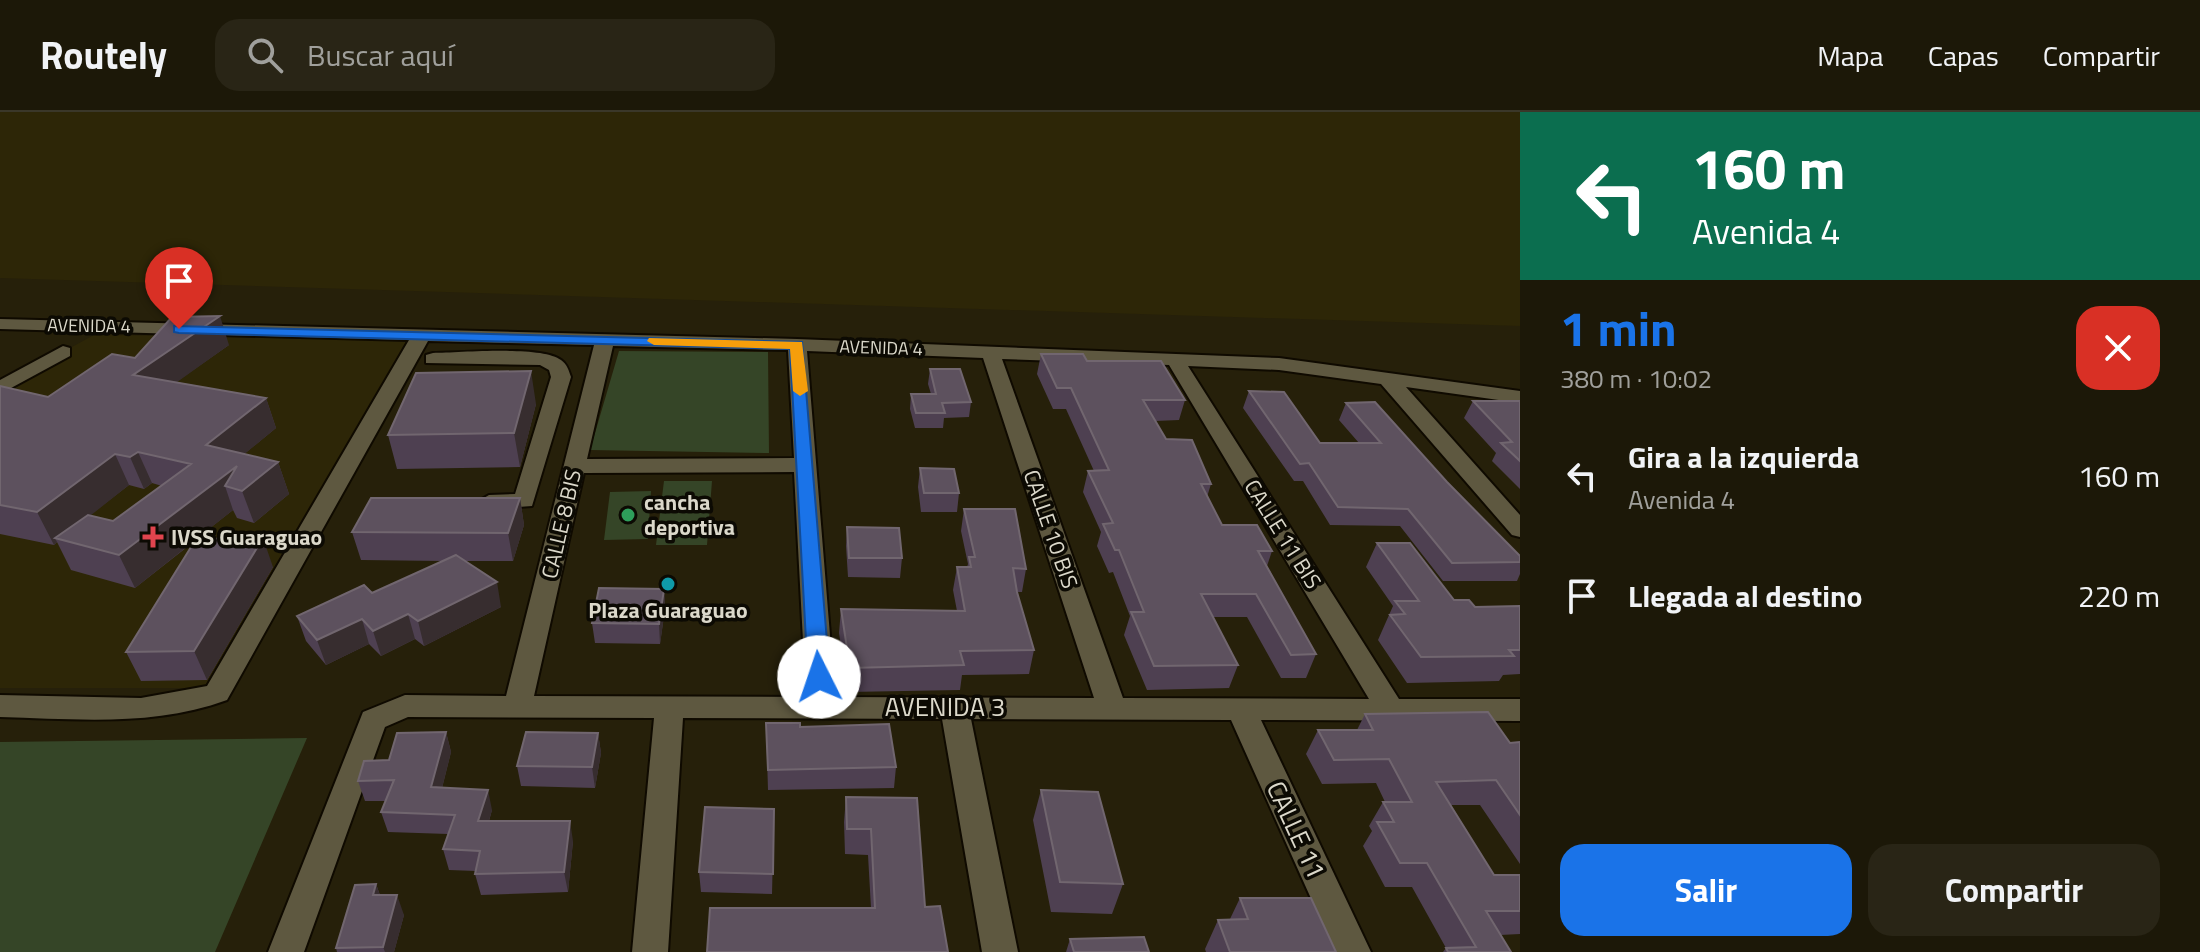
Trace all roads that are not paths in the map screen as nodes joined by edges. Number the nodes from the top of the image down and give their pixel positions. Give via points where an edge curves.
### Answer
1 (0, 324) edge
2 (421, 336) junction
3 (605, 339) junction
4 (797, 345) junction
5 (522, 348) junction
6 (63, 352) dead end
7 (990, 352) junction
8 (433, 359) dead end
9 (1175, 360) junction
10 (1386, 377) junction
11 (0, 388) edge
12 (1520, 397) edge
13 (805, 465) junction
14 (575, 466) junction
15 (463, 503) edge
16 (1520, 530) edge
17 (0, 706) edge
18 (821, 707) junction
19 (954, 707) junction
20 (1112, 707) junction
21 (1240, 707) junction
22 (517, 708) junction
23 (669, 709) junction
24 (1390, 709) junction
25 (1520, 710) edge
26 (286, 952) edge
27 (650, 952) edge
28 (1000, 952) edge
29 (1353, 952) edge

1 - 2 street, AVENIDA 4
2 - 5 street, AVENIDA 4
2 - 17 street via 217,693 192,705 163,707
3 - 4 street, AVENIDA 4
3 - 5 street, AVENIDA 4
3 - 14 street, CALLE 8 BIS
4 - 7 street, AVENIDA 4
4 - 13 street
5 - 8 street
5 - 15 street via 555,363 561,377 524,501
6 - 11 street
7 - 9 street, AVENIDA 4
7 - 20 street, CALLE 10 BIS
9 - 10 street, AVENIDA 4 via 1279,364
9 - 24 street, CALLE 11 BIS
10 - 12 street, AVENIDA 4
10 - 16 street
13 - 14 street
13 - 18 street
14 - 22 street, CALLE 8 BIS
18 - 19 street, AVENIDA 3
18 - 23 street, AVENIDA 3
19 - 20 street, AVENIDA 3
19 - 28 street
20 - 21 street, AVENIDA 3
21 - 24 street, AVENIDA 3
21 - 29 street, CALLE 11
22 - 23 street, AVENIDA 3
22 - 26 street, AVENIDA 3 via 405,706 373,720
23 - 27 street
24 - 25 street, AVENIDA 3

